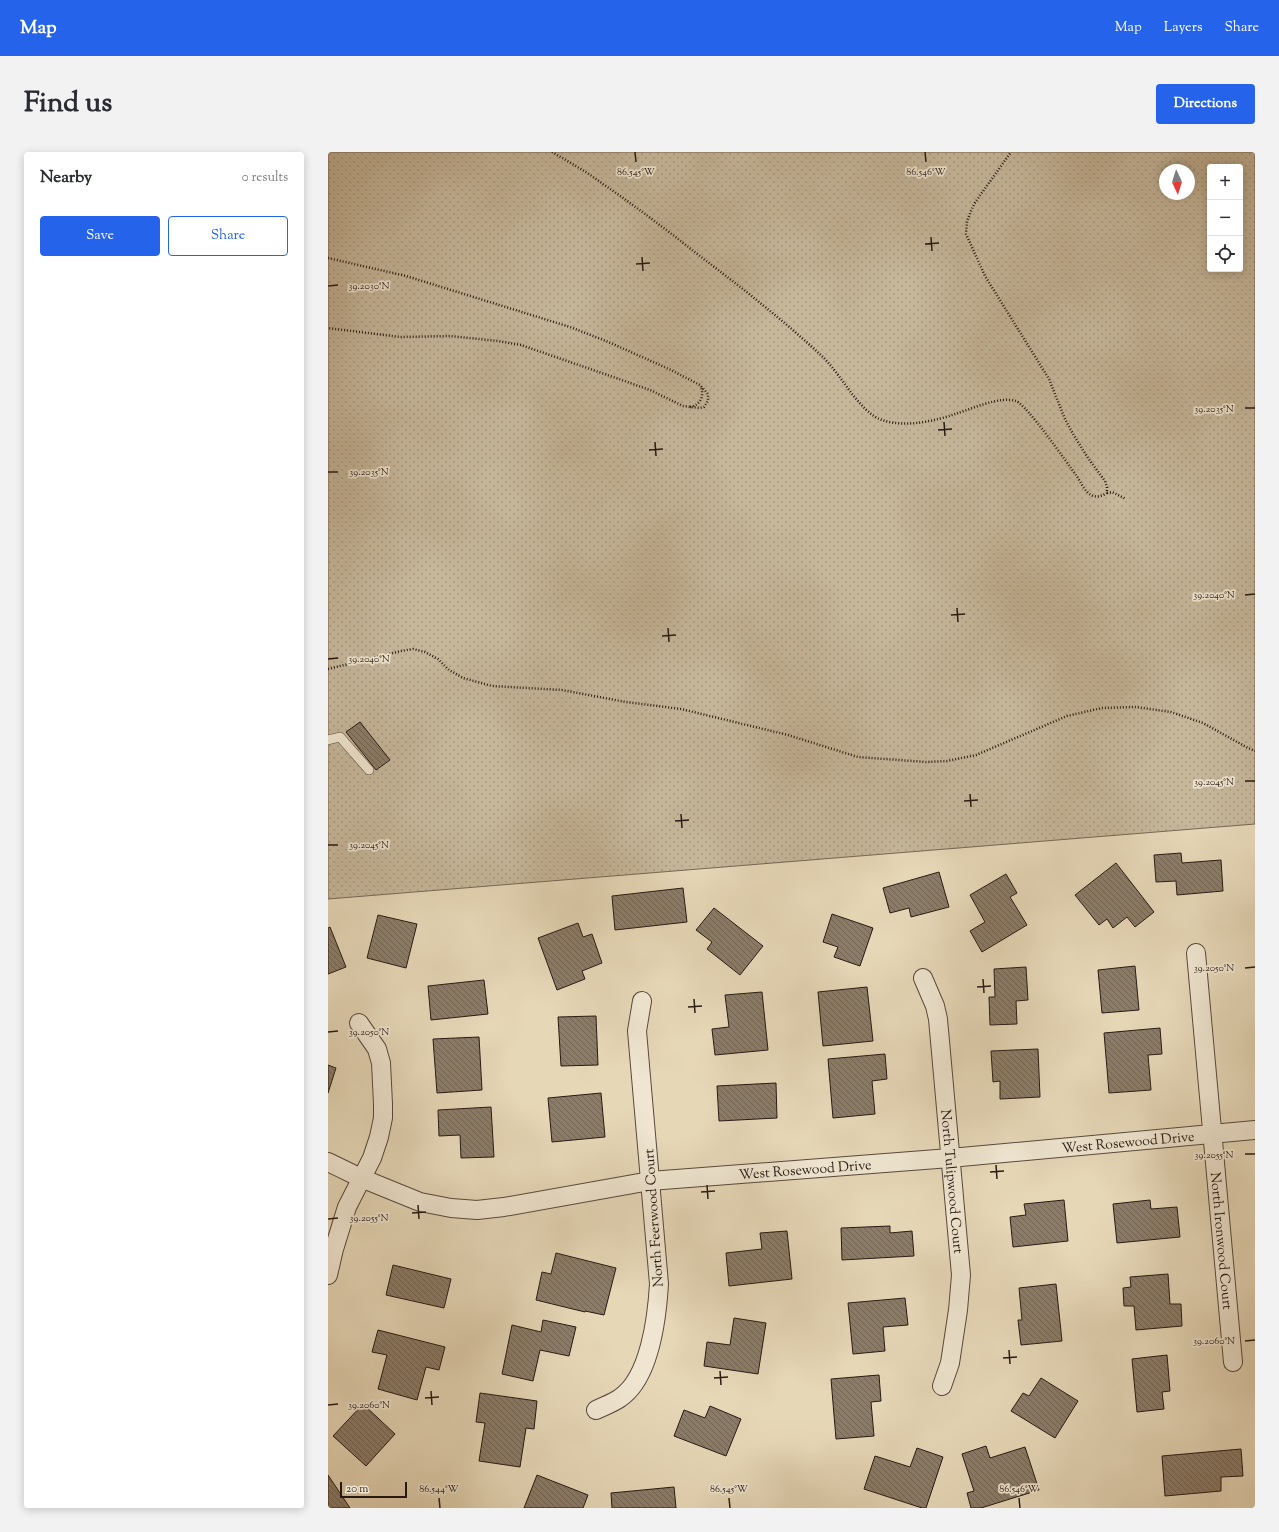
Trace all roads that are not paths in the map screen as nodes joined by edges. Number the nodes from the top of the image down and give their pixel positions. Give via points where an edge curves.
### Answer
1 (328, 740) edge
2 (369, 770) dead end
3 (1196, 953) dead end
4 (923, 978) dead end
5 (642, 1001) dead end
6 (360, 1023) dead end
7 (1255, 1130) edge
8 (1213, 1135) junction
9 (950, 1158) junction
10 (328, 1162) edge
11 (361, 1178) junction
12 (650, 1181) junction
13 (328, 1275) edge
14 (1233, 1362) dead end
15 (942, 1386) dead end
16 (596, 1410) dead end

1 - 2 lane via 340,737
3 - 8 street, North Ironwood Court
4 - 9 street, North Tulipwood Court via 938,1019
5 - 12 street, North Feerwood Court via 637,1030
6 - 11 street via 377,1049 384,1104 379,1137 372,1158
7 - 8 street, West Rosewood Drive
8 - 9 street, West Rosewood Drive
8 - 14 street, North Ironwood Court
9 - 12 street, West Rosewood Drive
9 - 15 street, North Tulipwood Court via 961,1275 950,1363
10 - 11 street, West Rosewood Drive
11 - 12 street, West Rosewood Drive via 420,1202 477,1210
11 - 13 street via 347,1208
12 - 16 street, North Feerwood Court via 659,1284 658,1310 651,1341 639,1375 631,1388 621,1397

